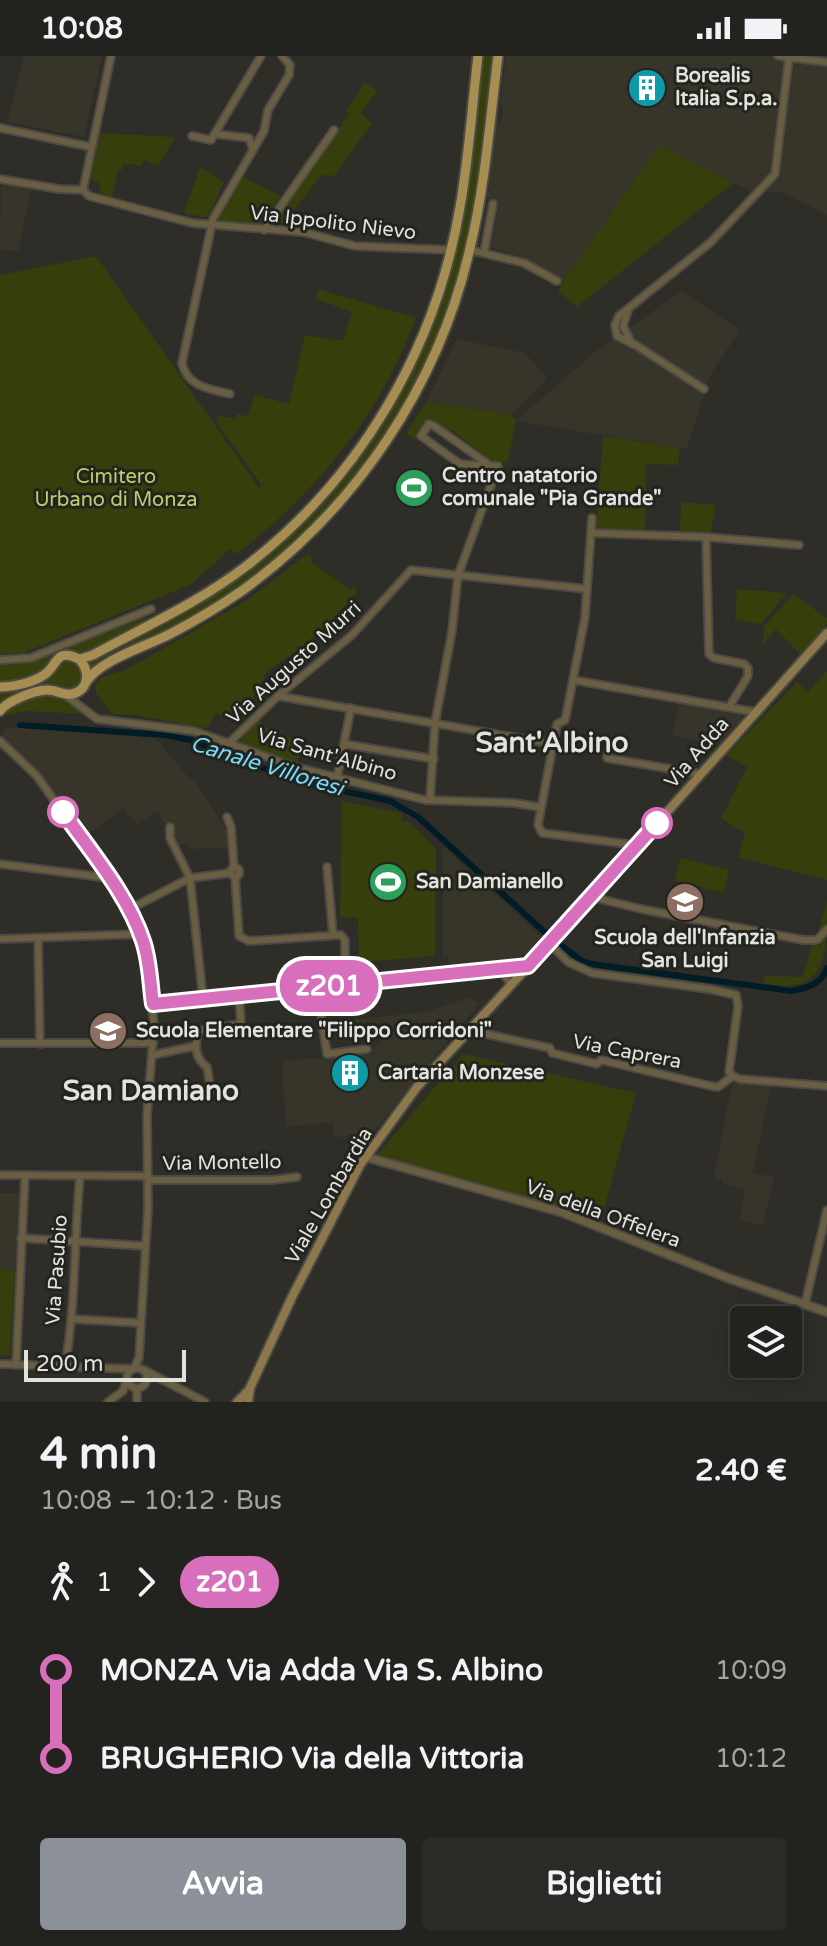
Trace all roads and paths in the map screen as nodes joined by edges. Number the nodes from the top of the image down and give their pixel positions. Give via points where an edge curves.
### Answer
1 (111, 56) edge
2 (261, 56) edge
3 (282, 56) edge
4 (478, 56) edge
5 (498, 56) edge
6 (778, 56) edge
7 (789, 57) edge
8 (827, 62) edge
9 (0, 128) edge
10 (334, 130) dead end
11 (215, 134) junction
12 (192, 136) dead end
13 (91, 147) junction
14 (253, 149) junction
15 (0, 179) edge
16 (83, 190) junction
17 (493, 204) dead end
18 (212, 225) junction
19 (264, 230) junction
20 (451, 250) junction
21 (470, 250) junction
22 (484, 253) junction
23 (557, 281) dead end
24 (704, 389) dead end
25 (230, 394) dead end
26 (488, 464) junction
27 (592, 518) dead end
28 (591, 533) junction
29 (706, 537) junction
30 (799, 545) dead end
31 (458, 575) junction
32 (587, 589) junction
33 (151, 609) dead end
34 (827, 633) edge
35 (80, 659) junction
36 (0, 660) edge
37 (573, 680) junction
38 (86, 682) junction
39 (0, 687) edge
40 (63, 694) junction
41 (278, 696) junction
42 (729, 707) junction
43 (351, 708) junction
44 (86, 710) junction
45 (0, 711) edge
46 (755, 712) junction
47 (435, 723) junction
48 (0, 741) edge
49 (229, 743) junction
50 (610, 743) dead end
51 (344, 744) junction
52 (553, 744) junction
53 (434, 759) junction
54 (700, 774) junction
55 (337, 778) junction
56 (430, 799) junction
57 (539, 807) junction
58 (227, 817) dead end
59 (170, 827) dead end
60 (634, 848) junction
61 (0, 864) edge
62 (327, 867) dead end
63 (233, 872) junction
64 (109, 878) junction
65 (190, 878) junction
66 (592, 897) junction
67 (128, 910) junction
68 (827, 929) edge
69 (141, 934) junction
70 (333, 935) junction
71 (38, 938) junction
72 (0, 939) edge
73 (553, 939) junction
74 (528, 966) junction
75 (500, 968) junction
76 (352, 975) junction
77 (317, 988) junction
78 (509, 988) junction
79 (239, 995) junction
80 (203, 998) junction
81 (153, 1004) junction
82 (468, 1030) junction
83 (0, 1043) edge
84 (153, 1043) junction
85 (40, 1044) junction
86 (195, 1046) junction
87 (367, 1049) dead end
88 (153, 1055) junction
89 (733, 1076) junction
90 (827, 1086) edge
91 (149, 1094) junction
92 (366, 1157) junction
93 (0, 1175) edge
94 (25, 1176) junction
95 (80, 1176) junction
96 (297, 1177) dead end
97 (148, 1178) junction
98 (827, 1210) edge
99 (21, 1238) junction
100 (74, 1241) junction
101 (145, 1246) junction
102 (805, 1304) junction
103 (827, 1312) edge
104 (72, 1319) junction
105 (141, 1323) junction
106 (139, 1358) junction
107 (0, 1364) edge
108 (16, 1365) junction
109 (65, 1366) junction
110 (133, 1368) junction
111 (110, 1369) junction
112 (144, 1370) junction
113 (127, 1379) junction
114 (164, 1382) junction
115 (146, 1383) junction
116 (135, 1388) junction
117 (250, 1388) junction
118 (123, 1391) junction
119 (108, 1402) edge
120 (137, 1402) edge
121 (205, 1402) edge
122 (237, 1402) edge
123 (248, 1402) edge

1 - 13 street
2 - 11 street
3 - 14 street via 290,65 289,75
4 - 20 main road
5 - 21 main road
6 - 7 street
7 - 8 street
7 - 24 street via 775,174 711,242 620,315 615,326 621,339
9 - 13 street
10 - 19 street
11 - 12 street via 211,140
11 - 14 street via 249,138
13 - 16 street
14 - 18 street
15 - 16 street, Via Ippolito Nievo
16 - 18 street, Via Ippolito Nievo via 89,196
17 - 22 street
18 - 19 street, Via Ippolito Nievo
18 - 25 street via 182,368 193,383
19 - 20 street, Via Ippolito Nievo via 303,232 355,246
20 - 35 main road via 428,327 405,374 364,444 313,506 254,560 201,597
21 - 22 street
21 - 38 main road via 457,298 418,389 384,445 321,523 243,590 184,627 102,665
22 - 23 street via 524,263
26 - 26 street via 434,426 429,424 421,436 460,464
26 - 31 street via 498,466
27 - 28 street
28 - 29 street
28 - 32 street
29 - 30 street
29 - 42 street via 709,653 749,670
31 - 32 street
31 - 41 street, Via Augusto Murri via 411,570 346,642
31 - 47 street
32 - 37 street
33 - 36 street via 31,658
34 - 46 main road, Via Adda
35 - 38 main road
35 - 39 main road via 60,657 43,676
37 - 42 street
37 - 52 street via 565,720 557,724
38 - 40 main road via 77,692
38 - 44 street
40 - 44 street, Via Sant'Albino
40 - 45 main road via 43,690
41 - 43 street
41 - 49 street, Via Augusto Murri
42 - 46 street
43 - 47 street
43 - 51 street
44 - 49 street, Via Sant'Albino via 97,719 177,727
46 - 54 main road, Via Adda
47 - 52 street
47 - 53 street
48 - 64 street via 34,773
49 - 55 street, Via Sant'Albino
50 - 54 street via 607,758
51 - 53 street
51 - 55 street
52 - 57 street
53 - 56 street
54 - 60 main road, Via Adda
55 - 56 street, Via Sant'Albino
56 - 57 street, Via Sant'Albino
57 - 60 street via 542,833
58 - 63 street
59 - 65 street via 170,838
60 - 66 main road, Via Adda
61 - 64 street
62 - 70 street
63 - 65 street
63 - 70 street via 237,931 243,939
64 - 67 street
65 - 67 street
65 - 80 street
66 - 68 street via 803,940 817,940
66 - 73 main road, Via Adda
67 - 69 street
69 - 71 street
69 - 81 street
70 - 76 street via 344,939
71 - 72 street
71 - 85 street
73 - 74 main road, Via Adda
73 - 89 street via 568,962 592,973 736,995 729,1072
74 - 75 street
74 - 78 main road, Viale Lombardia
75 - 76 street via 370,981
75 - 78 street
76 - 77 street
77 - 79 street
77 - 87 street via 327,1054
78 - 82 main road, Viale Lombardia
79 - 80 street
79 - 86 street via 241,1024 198,1031
80 - 81 street
81 - 84 street
82 - 89 street, Via Caprera via 597,1064 601,1060 711,1086
82 - 92 main road, Viale Lombardia via 417,1087
83 - 85 street
84 - 85 street
84 - 88 street
86 - 88 street
86 - 91 street via 207,1067 211,1091
88 - 91 street
89 - 90 street, Via Caprera
91 - 97 street
92 - 102 street, Via della Offelera via 561,1212
92 - 117 main road, Viale Lombardia
93 - 94 street, Via Montello
94 - 95 street, Via Montello
94 - 99 street
95 - 97 street, Via Montello
95 - 100 street, Via Pasubio
96 - 97 street, Via Montello
97 - 101 street
98 - 102 street
99 - 100 street
99 - 108 street
100 - 101 street
100 - 104 street, Via Pasubio
101 - 105 street
102 - 103 street, Via della Offelera
104 - 105 street
104 - 109 street, Via Pasubio
105 - 106 street
106 - 110 street
106 - 112 street
107 - 108 street
108 - 109 street
109 - 111 street
110 - 111 street
110 - 112 street
110 - 113 street
111 - 113 street
112 - 114 street
112 - 115 street
113 - 116 street
113 - 118 street
114 - 115 street
114 - 121 street
115 - 116 street
116 - 118 street
116 - 120 street
117 - 122 main road, Viale Lombardia
117 - 123 main road, Viale Lombardia
118 - 119 street

